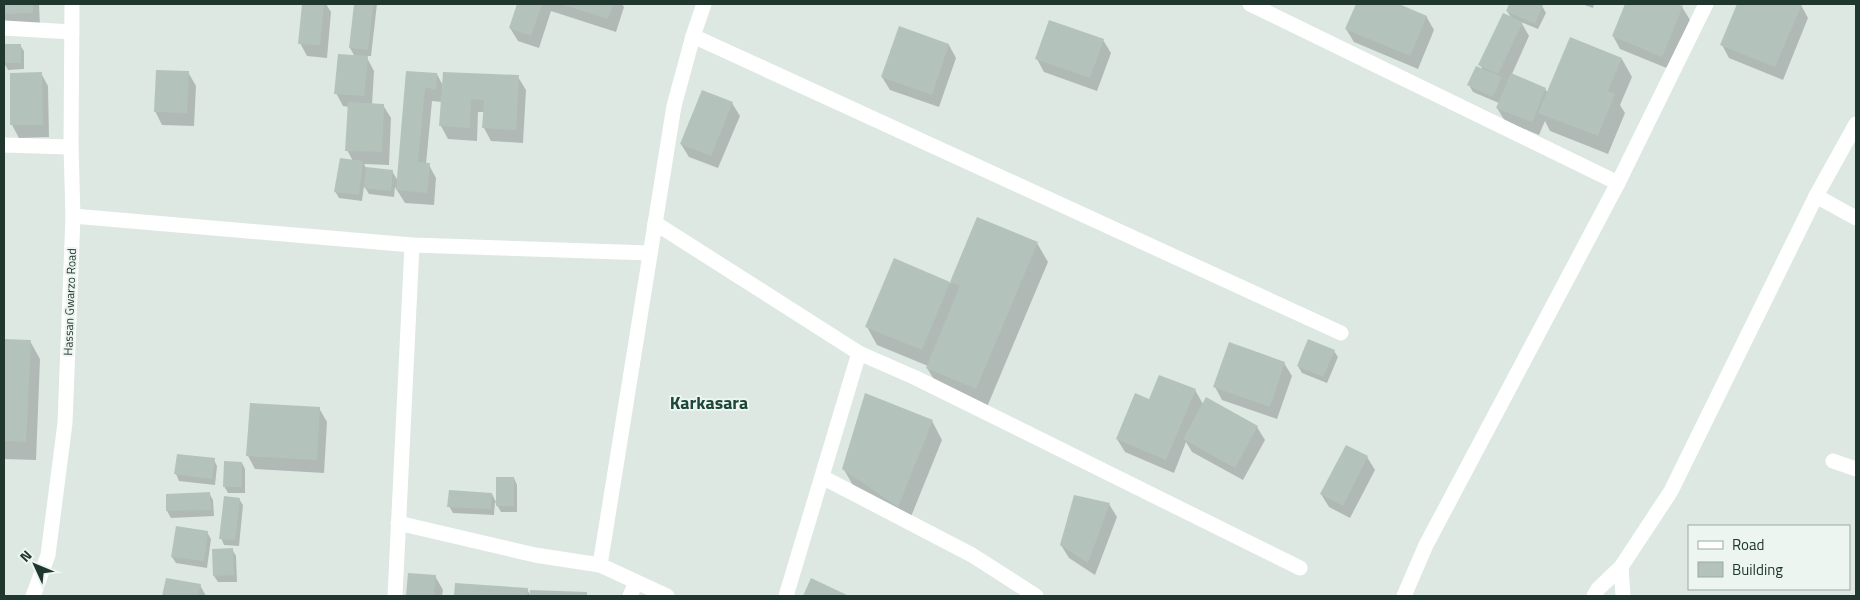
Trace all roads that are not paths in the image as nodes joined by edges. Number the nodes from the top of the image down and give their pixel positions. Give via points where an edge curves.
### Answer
1 (72, 4) edge
2 (704, 4) edge
3 (1250, 4) edge
4 (1706, 4) edge
5 (4, 28) edge
6 (72, 32) junction
7 (693, 36) junction
8 (1856, 124) edge
9 (4, 145) edge
10 (70, 147) junction
11 (1618, 183) junction
12 (1816, 196) junction
13 (73, 216) junction
14 (1856, 218) edge
15 (655, 223) junction
16 (412, 245) junction
17 (650, 253) junction
18 (1341, 333) dead end
19 (859, 353) junction
20 (1833, 461) dead end
21 (1856, 469) edge
22 (822, 477) junction
23 (398, 523) junction
24 (600, 565) junction
25 (1621, 567) junction
26 (1300, 568) dead end
27 (636, 582) junction
28 (33, 596) edge
29 (395, 596) edge
30 (630, 596) edge
31 (666, 596) edge
32 (786, 596) edge
33 (1036, 596) edge
34 (1404, 596) edge
35 (1594, 596) edge
36 (1623, 596) edge

1 - 6 street, Hassan Gwarzo Road
2 - 7 street
3 - 11 street
4 - 11 street
5 - 6 street
6 - 10 street, Hassan Gwarzo Road
7 - 15 street via 674,106
7 - 18 street
8 - 12 street
9 - 10 street
10 - 13 street, Hassan Gwarzo Road
11 - 34 street via 1426,545
12 - 14 street
12 - 25 street via 1671,491
13 - 16 street
13 - 28 street, Hassan Gwarzo Road via 65,423 48,555
15 - 17 street
15 - 19 street
16 - 17 street
16 - 23 street
17 - 24 street
19 - 22 street
19 - 26 street via 916,378
20 - 21 street
22 - 32 street
22 - 33 street via 972,556
23 - 24 street via 535,555
23 - 29 street
24 - 27 street
25 - 35 street
25 - 36 street
27 - 30 street
27 - 31 street

